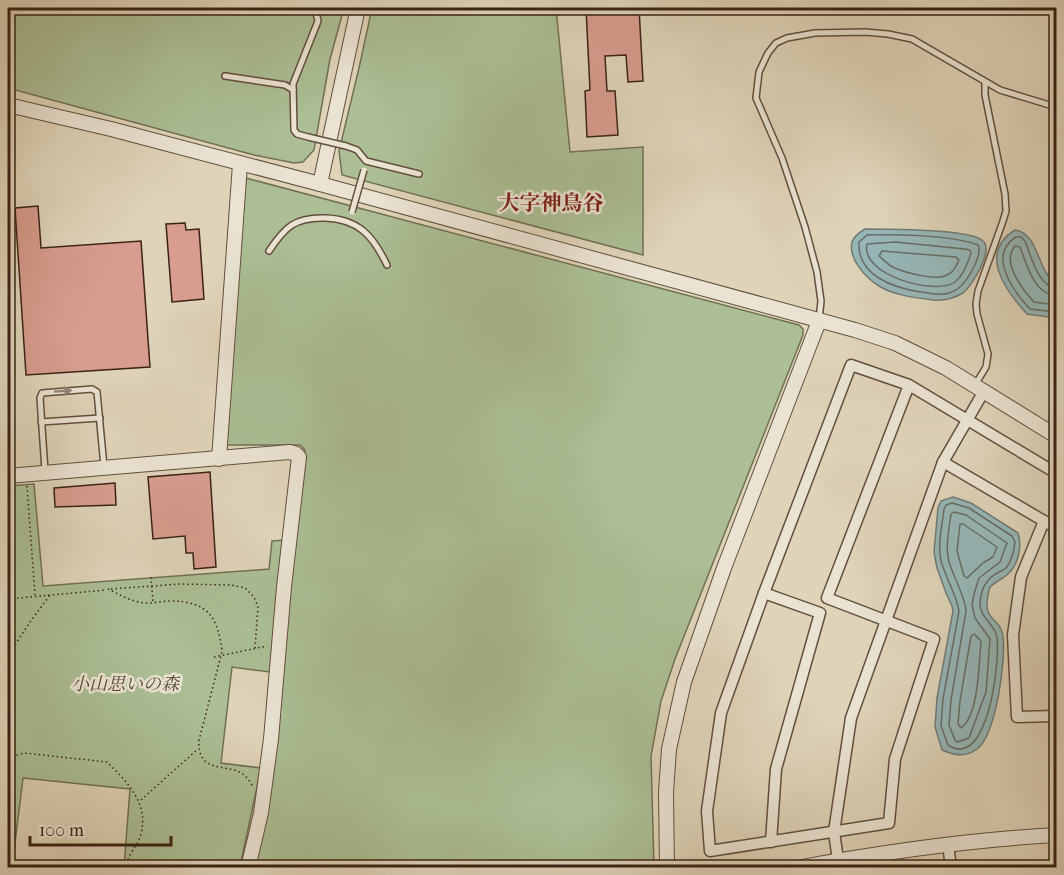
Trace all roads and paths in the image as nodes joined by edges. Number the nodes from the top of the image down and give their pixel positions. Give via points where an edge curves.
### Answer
1 (315, 8) edge
2 (358, 8) edge
3 (225, 76) dead end
4 (985, 82) junction
5 (293, 90) junction
6 (8, 105) edge
7 (1056, 107) edge
8 (366, 161) junction
9 (240, 164) junction
10 (419, 174) dead end
11 (320, 184) junction
12 (349, 221) junction
13 (269, 250) dead end
14 (387, 265) dead end
15 (819, 321) junction
16 (909, 385) junction
17 (980, 388) junction
18 (100, 418) junction
19 (969, 419) junction
20 (41, 422) junction
21 (1056, 436) edge
22 (219, 459) junction
23 (944, 462) junction
24 (104, 468) junction
25 (45, 472) junction
26 (1056, 473) edge
27 (8, 476) edge
28 (27, 483) dead end
29 (1044, 521) junction
30 (1056, 528) edge
31 (151, 577) dead end
32 (152, 586) junction
33 (108, 589) junction
34 (764, 593) junction
35 (51, 594) junction
36 (36, 596) junction
37 (8, 599) edge
38 (153, 602) junction
39 (887, 620) junction
40 (272, 645) dead end
41 (255, 648) junction
42 (221, 656) junction
43 (214, 657) dead end
44 (8, 666) edge
45 (1056, 716) edge
46 (8, 722) edge
47 (199, 748) junction
48 (8, 757) edge
49 (254, 793) dead end
50 (140, 800) junction
51 (834, 832) junction
52 (1056, 836) edge
53 (8, 840) edge
54 (771, 842) junction
55 (948, 844) junction
56 (240, 850) dead end
57 (838, 860) junction
58 (10, 867) edge
59 (126, 867) edge
60 (234, 867) edge
61 (248, 867) edge
62 (667, 867) edge
63 (797, 867) edge
64 (951, 867) edge

1 - 5 lane via 318,21
2 - 11 street
3 - 5 lane via 285,85
4 - 7 lane
4 - 15 lane via 912,39 888,34 800,35 776,44 768,53 759,72 756,98 782,158 817,272
4 - 17 lane via 1006,211 977,297 988,361
5 - 8 lane, bridge via 297,134 357,150
6 - 9 street
8 - 10 lane
8 - 12 lane, bridge
9 - 11 street
9 - 22 street
11 - 15 street
12 - 13 lane via 308,217 280,234
12 - 14 lane via 378,246
15 - 17 street via 895,343
15 - 62 street via 684,682 669,749
16 - 19 street
16 - 34 street via 851,365
16 - 39 street via 827,598
17 - 19 street
17 - 21 street
18 - 20 lane
20 -> 18 lane via 42,393 92,389 98,392
18 - 24 lane
19 - 23 street
19 - 26 street
20 - 25 lane
22 - 24 street
22 - 61 street via 290,452 299,457 271,739 261,813
23 - 29 street
23 - 39 street
24 - 25 street
25 - 27 street
28 - 36 path
29 - 30 street
29 - 45 street via 1021,577 1013,635 1017,717
31 - 32 path
32 - 33 path
32 - 38 path
32 - 41 path via 244,588 254,597 258,608
33 - 35 path
33 - 38 path via 131,599
34 - 54 street via 820,613 776,769
34 - 54 street via 722,713 707,811 710,851
35 - 36 path
35 - 44 path via 19,639
36 - 37 path
38 - 42 path via 185,602 206,610 221,639
39 - 51 street via 851,718
39 - 51 street via 934,639 895,759 889,823
40 - 41 path
41 - 42 path
42 - 43 path
42 - 47 path
46 - 48 path
47 - 49 path via 209,764 245,775
47 - 50 path
48 - 50 path via 24,753 107,762
50 - 59 path via 141,835
51 - 54 street
51 - 57 street
52 - 55 street
53 - 58 path
55 - 57 street
55 - 64 street
56 - 60 path
57 - 63 street

